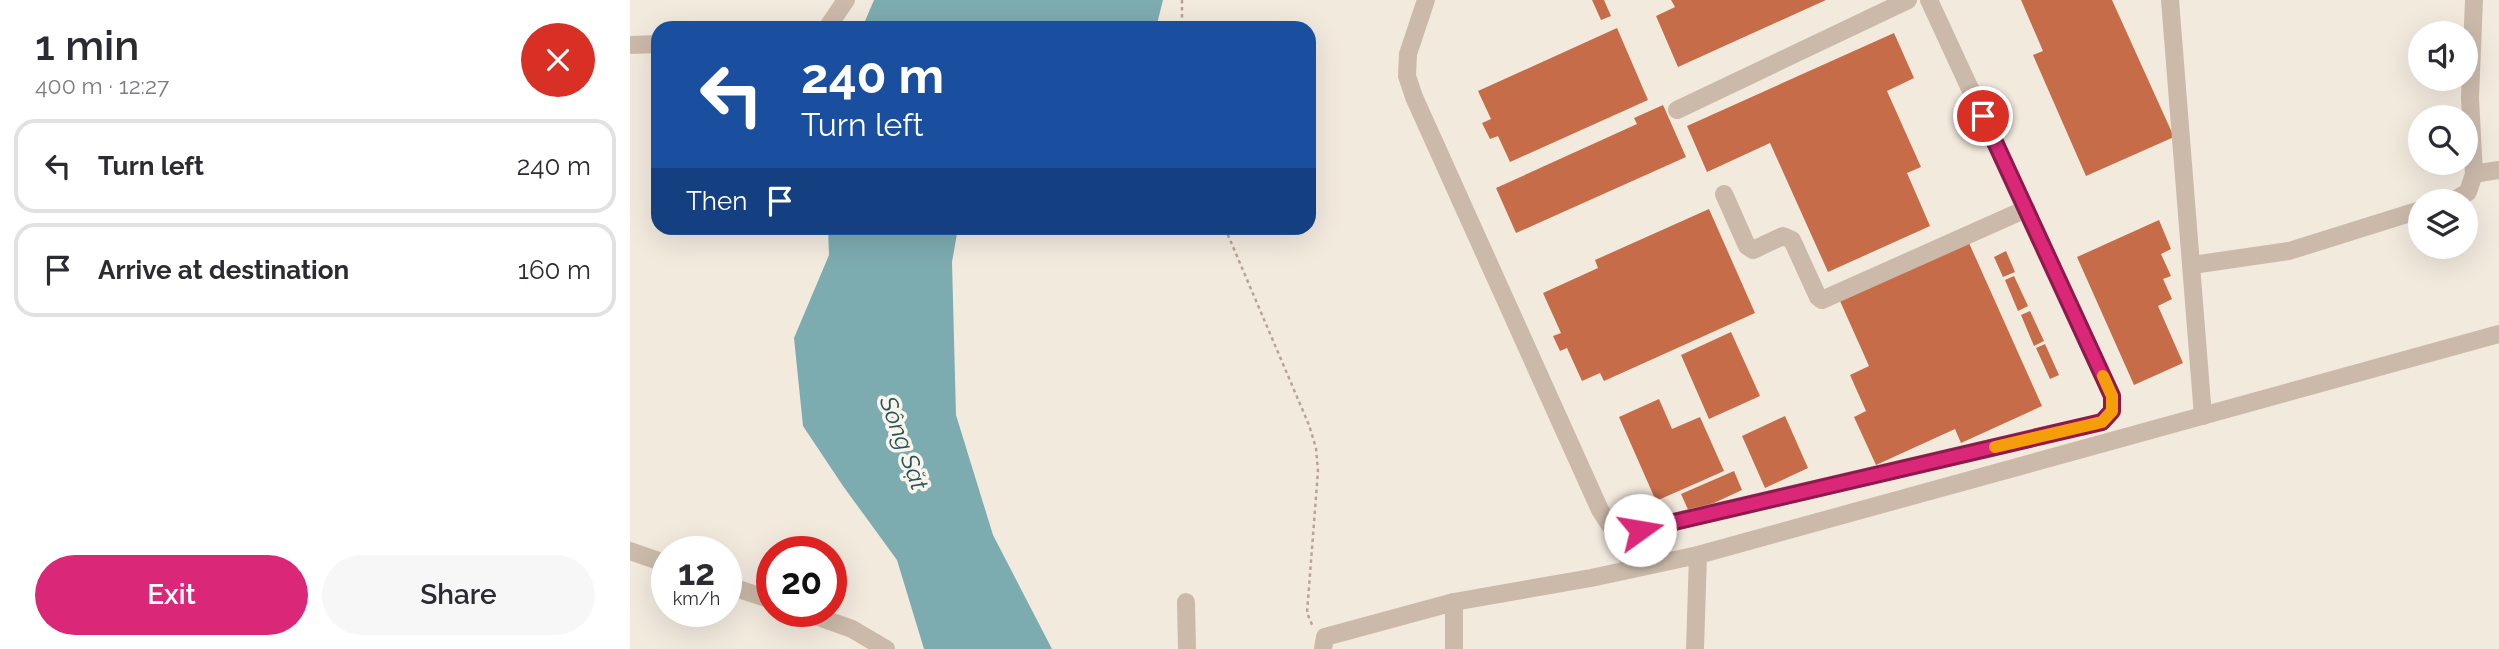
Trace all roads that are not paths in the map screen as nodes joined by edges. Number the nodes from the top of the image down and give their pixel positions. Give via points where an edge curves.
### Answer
1 (846, 0) edge
2 (1426, 0) edge
3 (1908, 0) edge
4 (1929, 0) edge
5 (2170, 0) edge
6 (2474, 0) edge
7 (832, 21) edge
8 (651, 44) edge
9 (630, 45) edge
10 (2470, 105) edge
11 (1677, 110) dead end
12 (2499, 170) edge
13 (2478, 173) edge
14 (1724, 194) dead end
15 (2026, 209) junction
16 (2408, 214) edge
17 (2192, 265) junction
18 (2499, 334) edge
19 (2203, 416) junction
20 (1621, 534) junction
21 (630, 551) edge
22 (1698, 555) junction
23 (651, 558) edge
24 (1631, 569) junction
25 (1186, 602) dead end
26 (1454, 602) junction
27 (846, 627) edge
28 (1324, 643) edge
29 (886, 649) edge
30 (1187, 649) edge
31 (1454, 649) edge
32 (1695, 649) edge

1 - 7 street
2 - 20 street via 1408,54 1406,76 1600,510
3 - 11 street
4 - 15 street
5 - 17 street
6 - 10 street
8 - 9 street
12 - 13 street
14 - 15 street via 1752,250 1783,236 1792,240 1822,300
15 - 20 street via 2112,396 2112,411 2102,422
16 - 17 street via 2289,251
17 - 19 street
18 - 19 street
19 - 22 street
20 - 24 street
21 - 23 street
22 - 24 street
22 - 32 street
24 - 26 street
25 - 30 street
26 - 28 street
26 - 31 street
27 - 29 street

